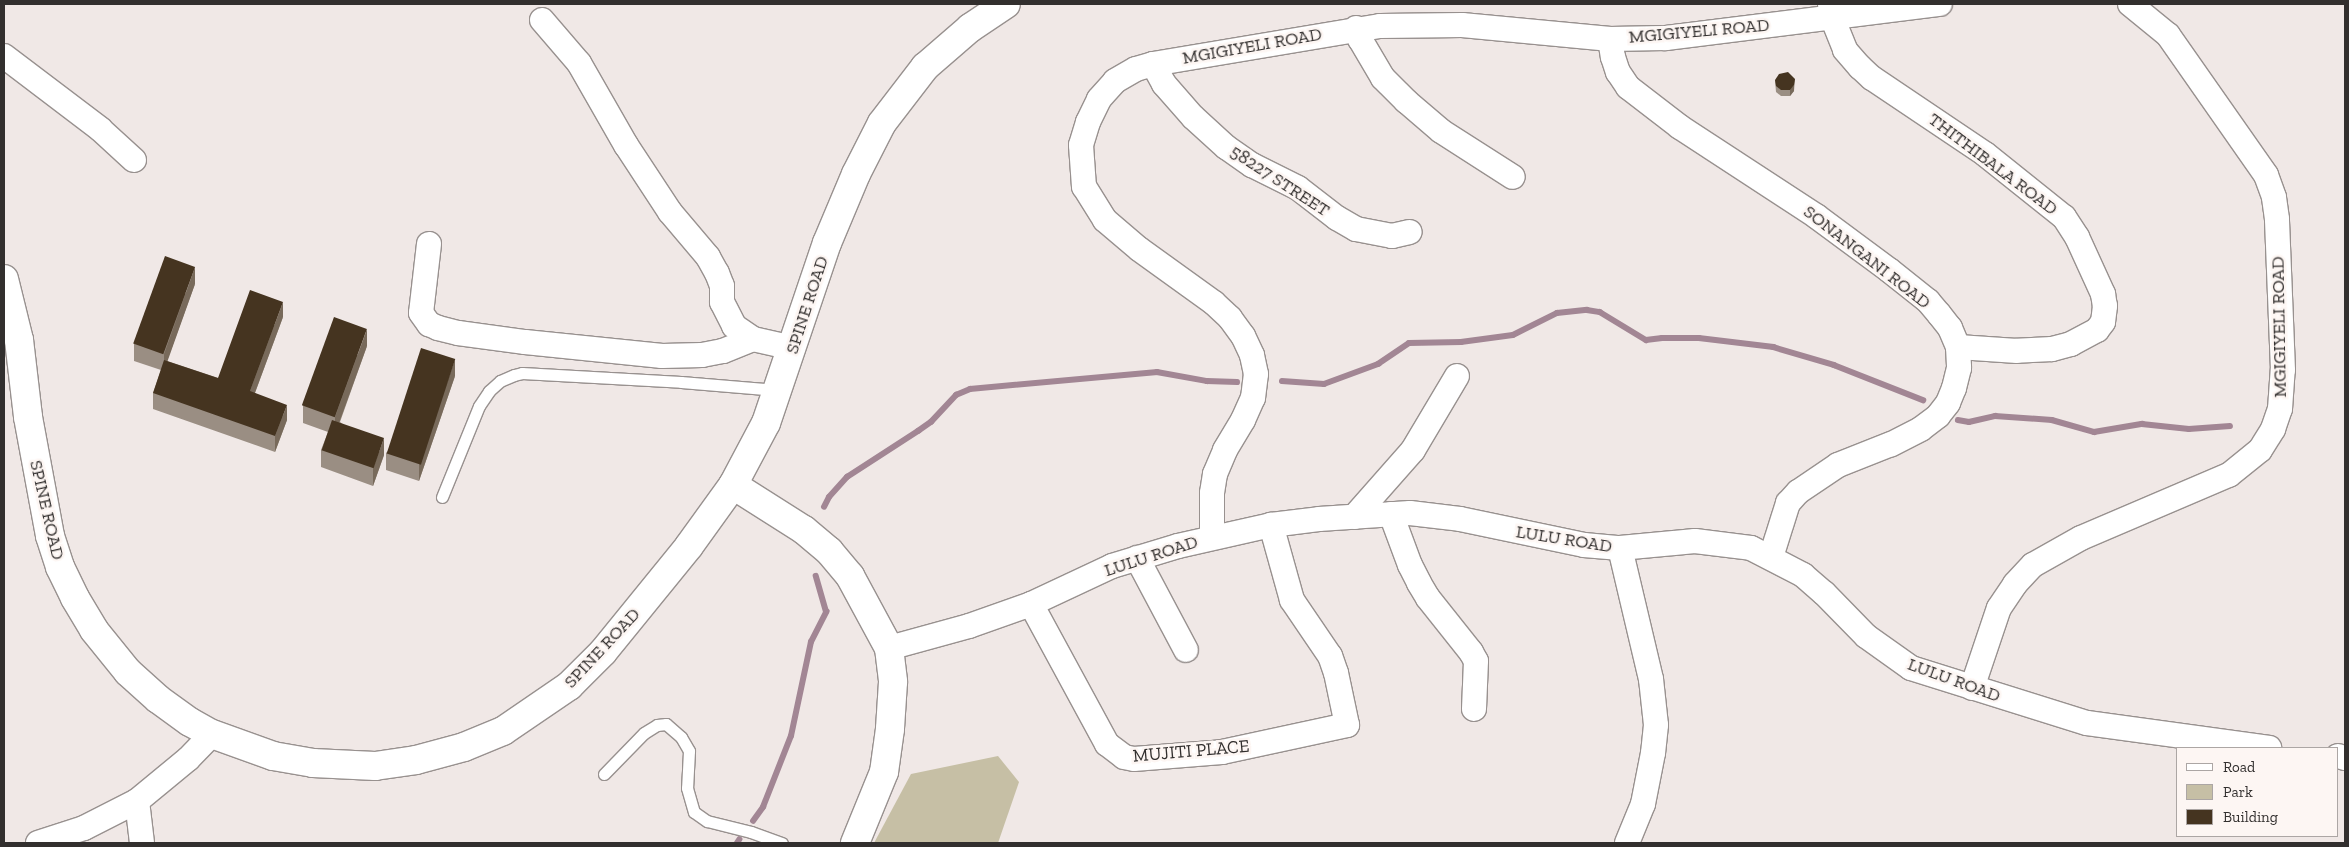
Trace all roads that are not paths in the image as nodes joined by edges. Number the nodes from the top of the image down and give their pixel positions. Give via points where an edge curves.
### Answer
1 (1006, 4) edge
2 (1940, 4) edge
3 (2130, 4) edge
4 (1831, 11) edge
5 (542, 20) dead end
6 (1356, 28) junction
7 (1610, 39) junction
8 (4, 56) edge
9 (1153, 64) junction
10 (134, 160) dead end
11 (1513, 177) dead end
12 (1410, 232) dead end
13 (429, 244) dead end
14 (4, 279) edge
15 (754, 339) junction
16 (1958, 347) junction
17 (793, 348) junction
18 (1457, 376) dead end
19 (779, 390) junction
20 (733, 485) junction
21 (442, 497) dead end
22 (1391, 514) junction
23 (1354, 517) junction
24 (1272, 525) junction
25 (1212, 537) junction
26 (1620, 548) junction
27 (1771, 557) junction
28 (1137, 558) junction
29 (1031, 604) junction
30 (889, 648) junction
31 (1186, 650) dead end
32 (1972, 688) junction
33 (1474, 709) dead end
34 (212, 734) junction
35 (2262, 747) edge
36 (604, 774) dead end
37 (137, 802) junction
38 (38, 843) edge
39 (142, 843) edge
40 (782, 843) edge
41 (855, 843) edge
42 (1627, 843) edge

1 - 17 street, SPINE ROAD via 970,28 925,67 882,123 856,174 827,244
2 - 4 street, MGIGIYELI ROAD
3 - 32 street, MGIGIYELI ROAD via 2168,35 2266,175 2278,219 2283,370 2280,408 2273,429 2260,450 2229,475 2081,538 2033,565 2014,584 1999,608
4 - 7 street, MGIGIYELI ROAD via 1666,38
4 - 16 street, THITHIBALA ROAD via 1845,50 1872,78 1985,154 2064,217 2077,237 2103,294 2103,322 2097,330 2071,344 2052,349 2016,351
5 - 15 street via 579,63 626,145 670,212 708,257 722,286 722,302 734,326
6 - 7 street, MGIGIYELI ROAD via 1462,25
6 - 9 street, MGIGIYELI ROAD
6 - 11 street via 1383,78 1406,101 1441,131
7 - 16 street, SONANGANI ROAD via 1618,72 1628,87 1889,270 1939,314 1950,328
8 - 10 street via 100,129
9 - 12 street, 58227 STREET via 1164,84 1193,117 1252,165 1298,188 1356,229 1392,236
9 - 25 street, MGIGIYELI ROAD via 1115,81 1099,99 1081,145 1081,166 1084,187 1105,220 1230,318 1252,356 1256,374 1253,398 1215,474
13 - 15 street via 421,313 429,324 458,334 662,356 702,356
14 - 34 street, SPINE ROAD via 19,340 28,417 50,536 60,568 94,630 128,672 158,699
15 - 17 street
16 - 27 street, SONANGANI ROAD via 1959,368 1954,388 1938,416 1891,444 1838,465 1798,492 1788,503
17 - 19 street, SPINE ROAD
18 - 23 street via 1413,450
19 - 20 street, SPINE ROAD via 756,445
19 - 21 lane via 514,374 500,380 479,406
20 - 30 street via 804,530 829,551 850,576
20 - 34 street, SPINE ROAD via 604,652 568,686 504,731 464,747 416,760 374,766 313,764 273,756
22 - 23 street, LULU ROAD
22 - 26 street, LULU ROAD via 1410,512 1460,519 1584,546
22 - 33 street via 1410,565 1428,598 1476,661
23 - 24 street, LULU ROAD
24 - 25 street, LULU ROAD
24 - 29 street, MUJITI PLACE via 1292,600 1330,656 1347,725 1222,752 1124,758 1107,744
25 - 28 street, LULU ROAD
26 - 27 street, LULU ROAD via 1695,541 1751,548
26 - 42 street via 1651,679 1656,724 1643,804
27 - 32 street, LULU ROAD via 1803,575 1888,654 1911,668
28 - 29 street, LULU ROAD via 1112,566
28 - 31 street
29 - 30 street, LULU ROAD
30 - 41 street via 893,682 884,772
32 - 35 street, LULU ROAD via 2087,723
34 - 37 street
36 - 40 lane via 644,733 666,724 681,737 689,751 687,788 694,812 707,821
37 - 38 street via 84,828
37 - 39 street

